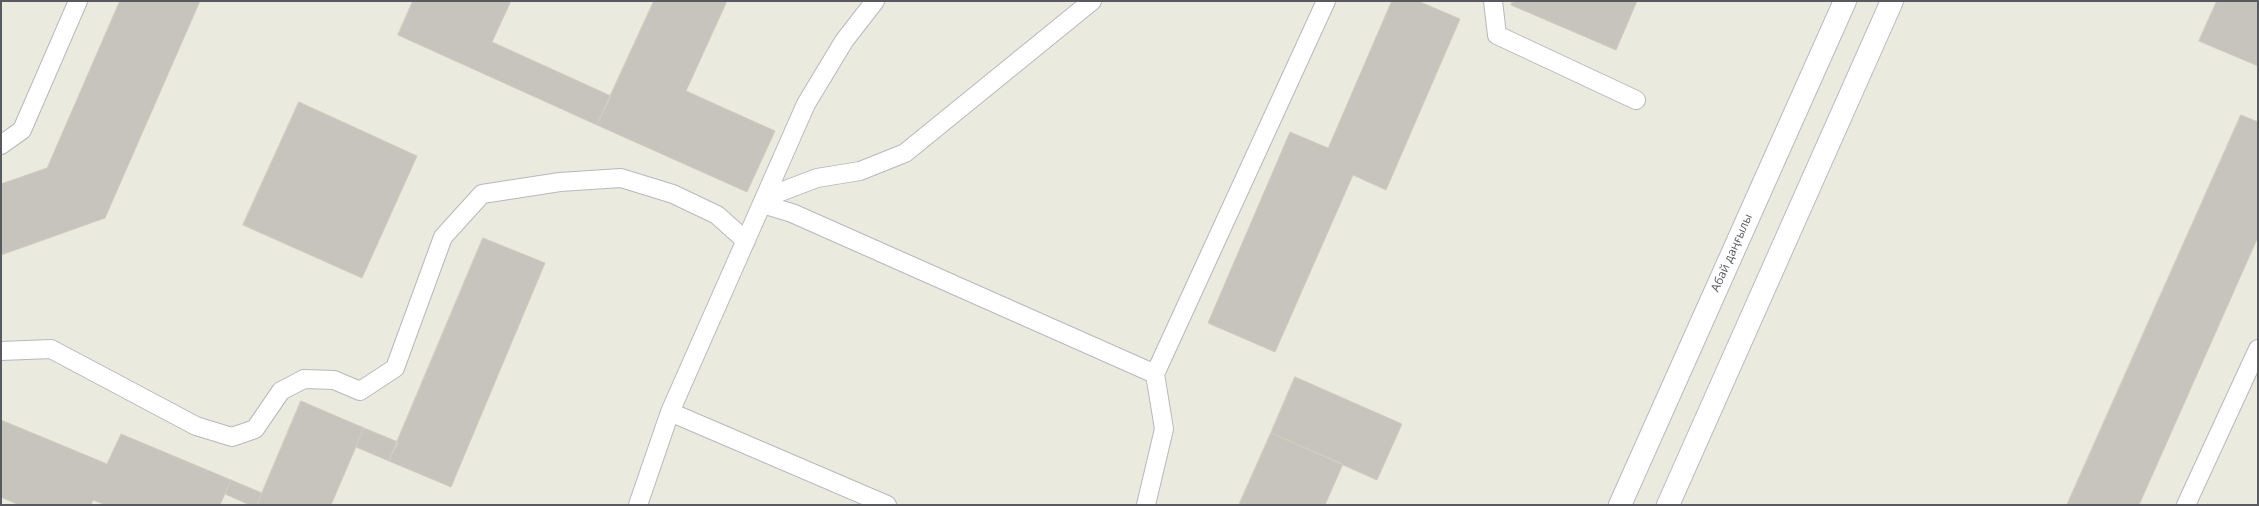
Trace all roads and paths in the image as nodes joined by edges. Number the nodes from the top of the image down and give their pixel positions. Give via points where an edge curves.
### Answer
1 (78, 1) edge
2 (875, 1) edge
3 (1092, 1) edge
4 (1326, 1) edge
5 (1492, 1) edge
6 (1845, 1) edge
7 (1892, 1) edge
8 (1636, 100) dead end
9 (1, 145) edge
10 (762, 204) junction
11 (746, 241) junction
12 (2258, 349) edge
13 (1, 351) edge
14 (1155, 374) junction
15 (670, 412) junction
16 (638, 505) edge
17 (887, 505) edge
18 (1146, 505) edge
19 (1620, 505) edge
20 (1668, 505) edge
21 (2186, 505) edge

1 - 9 lane via 22,130
2 - 10 lane via 844,41 806,104
3 - 10 lane via 905,153 860,171 817,178 781,191
4 - 14 lane
5 - 8 lane via 1497,35
6 - 19 main road, Абай даңғылы
7 - 20 main road
10 - 11 lane
10 - 14 lane via 792,213
11 - 13 lane via 717,214 672,194 621,178 560,182 482,194 443,237 396,368 360,391 334,380 304,379 281,391 255,429 232,436 196,426 51,349
11 - 15 lane
12 - 21 lane
14 - 18 lane via 1164,429
15 - 16 lane
15 - 17 lane

